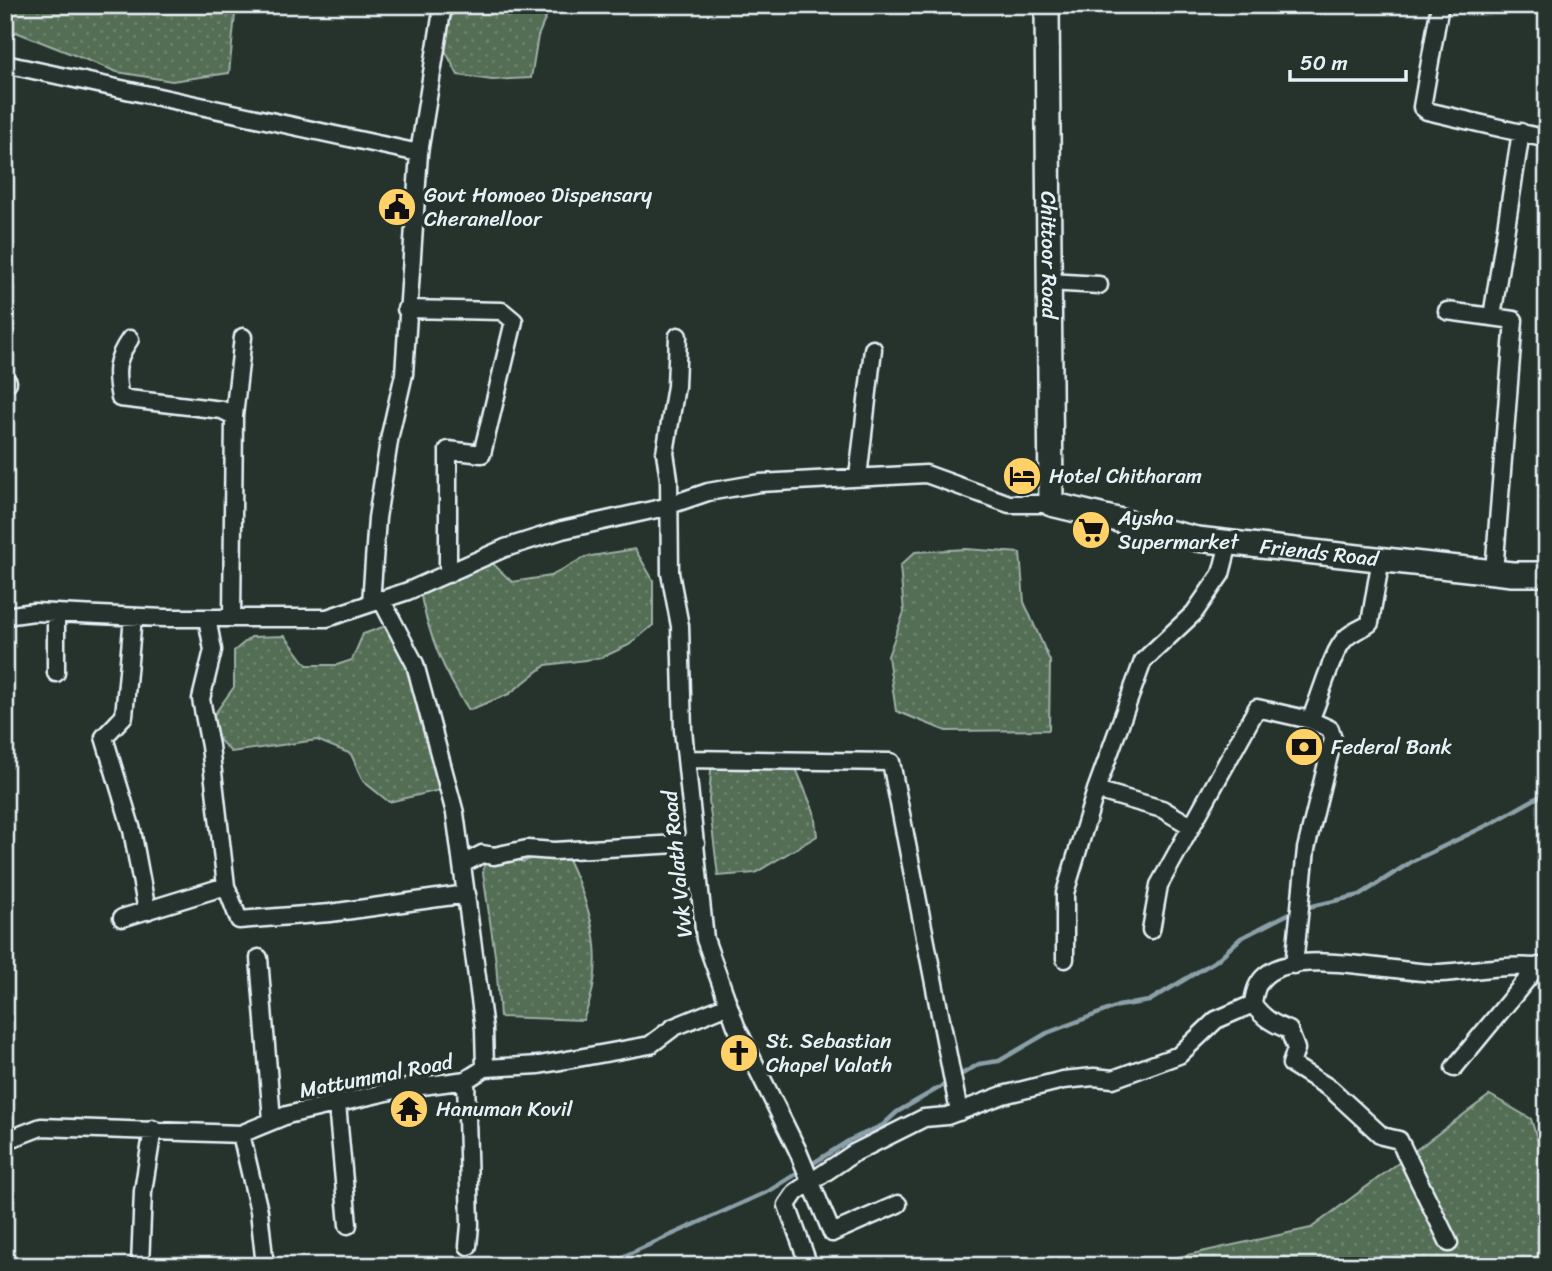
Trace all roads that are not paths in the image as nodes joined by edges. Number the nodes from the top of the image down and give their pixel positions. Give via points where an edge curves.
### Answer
1 (443, 5) edge
2 (1047, 5) edge
3 (1440, 5) edge
4 (5, 64) edge
5 (1521, 132) junction
6 (1547, 139) edge
7 (419, 153) junction
8 (1049, 282) junction
9 (1099, 285) dead end
10 (406, 309) junction
11 (1447, 312) dead end
12 (1492, 317) junction
13 (243, 337) dead end
14 (678, 337) dead end
15 (130, 339) dead end
16 (873, 349) dead end
17 (234, 416) junction
18 (858, 477) junction
19 (1051, 504) junction
20 (667, 506) junction
21 (1229, 543) junction
22 (1381, 558) junction
23 (1494, 572) junction
24 (448, 574) junction
25 (1547, 574) edge
26 (376, 601) junction
27 (56, 613) junction
28 (5, 616) edge
29 (133, 617) junction
30 (207, 618) junction
31 (232, 618) junction
32 (56, 673) dead end
33 (1310, 720) junction
34 (686, 759) junction
35 (1096, 790) junction
36 (1191, 825) junction
37 (696, 843) junction
38 (463, 864) junction
39 (226, 886) junction
40 (467, 894) junction
41 (148, 911) junction
42 (122, 918) dead end
43 (1151, 930) dead end
44 (259, 958) dead end
45 (1065, 959) dead end
46 (1294, 965) junction
47 (1543, 967) edge
48 (1253, 1004) junction
49 (729, 1005) junction
50 (485, 1068) junction
51 (1454, 1068) dead end
52 (466, 1080) junction
53 (337, 1104) junction
54 (959, 1112) junction
55 (272, 1120) junction
56 (153, 1129) junction
57 (242, 1134) junction
58 (5, 1141) edge
59 (810, 1181) junction
60 (898, 1204) dead end
61 (348, 1225) dead end
62 (1449, 1243) dead end
63 (468, 1246) dead end
64 (140, 1266) edge
65 (265, 1266) edge
66 (808, 1266) edge

1 - 7 street
2 - 8 main road, Chittoor Road
3 - 5 street via 1422,107
4 - 7 street
5 - 6 street
5 - 12 street
7 - 10 street
8 - 9 street
8 - 19 main road, Chittoor Road
10 - 24 street via 502,311 514,321 482,454 448,450
10 - 26 street via 404,374 377,518
11 - 12 street
12 - 23 street via 1514,320
13 - 17 street
14 - 20 street, Vvk Valath Road via 665,453
15 - 17 street via 119,354 115,371 120,398 222,410
16 - 18 street
17 - 31 street
18 - 19 street via 926,474 1009,503
18 - 20 street via 760,483 708,492
19 - 21 main road, Friends Road
20 - 24 street via 505,548
20 - 34 street, Vvk Valath Road via 670,573 680,626
21 - 22 main road, Friends Road
21 - 35 street via 1221,574 1194,613 1143,661
22 - 23 main road, Friends Road
22 - 33 street via 1370,623 1344,639 1337,649
23 - 25 main road, Friends Road
24 - 26 street
26 - 31 street via 327,618
26 - 38 street, Mattummal Road via 415,664 455,813
27 - 28 street
27 - 29 street
27 - 32 street
29 - 30 street
29 - 41 street via 124,716 104,737 132,831
30 - 31 street
30 - 39 street via 212,650 201,699
33 - 36 street via 1257,709
33 - 46 street via 1330,729 1333,739 1306,849
34 - 37 street, Vvk Valath Road
34 - 54 street via 891,762
35 - 36 street via 1162,809
35 - 45 street via 1065,893
36 - 43 street via 1159,885
37 - 38 street via 527,849 482,854
37 - 49 street, Vvk Valath Road via 705,939
38 - 40 street, Mattummal Road
39 - 40 street via 239,920
39 - 41 street
40 - 50 street, Mattummal Road
41 - 42 street
44 - 55 street
46 - 47 street via 1369,965 1439,973
46 - 48 street via 1266,975 1255,990
47 - 51 street
48 - 54 street via 1216,1020 1179,1055 1113,1079 1063,1080
48 - 62 street via 1269,1022 1289,1030 1296,1049 1291,1064 1331,1089 1382,1136 1399,1140
49 - 50 street via 674,1027 650,1045 539,1065
49 - 59 street, Vvk Valath Road
50 - 52 street, Mattummal Road
52 - 53 street, Mattummal Road
52 - 63 street
53 - 55 street, Mattummal Road
53 - 61 street
54 - 59 street via 924,1118
55 - 57 street, Mattummal Road
56 - 57 street, Mattummal Road
56 - 58 street, Mattummal Road via 41,1128
56 - 64 street via 143,1191
57 - 65 street via 259,1211
59 - 60 street, Vvk Valath Road via 832,1233
59 - 66 street via 786,1205

